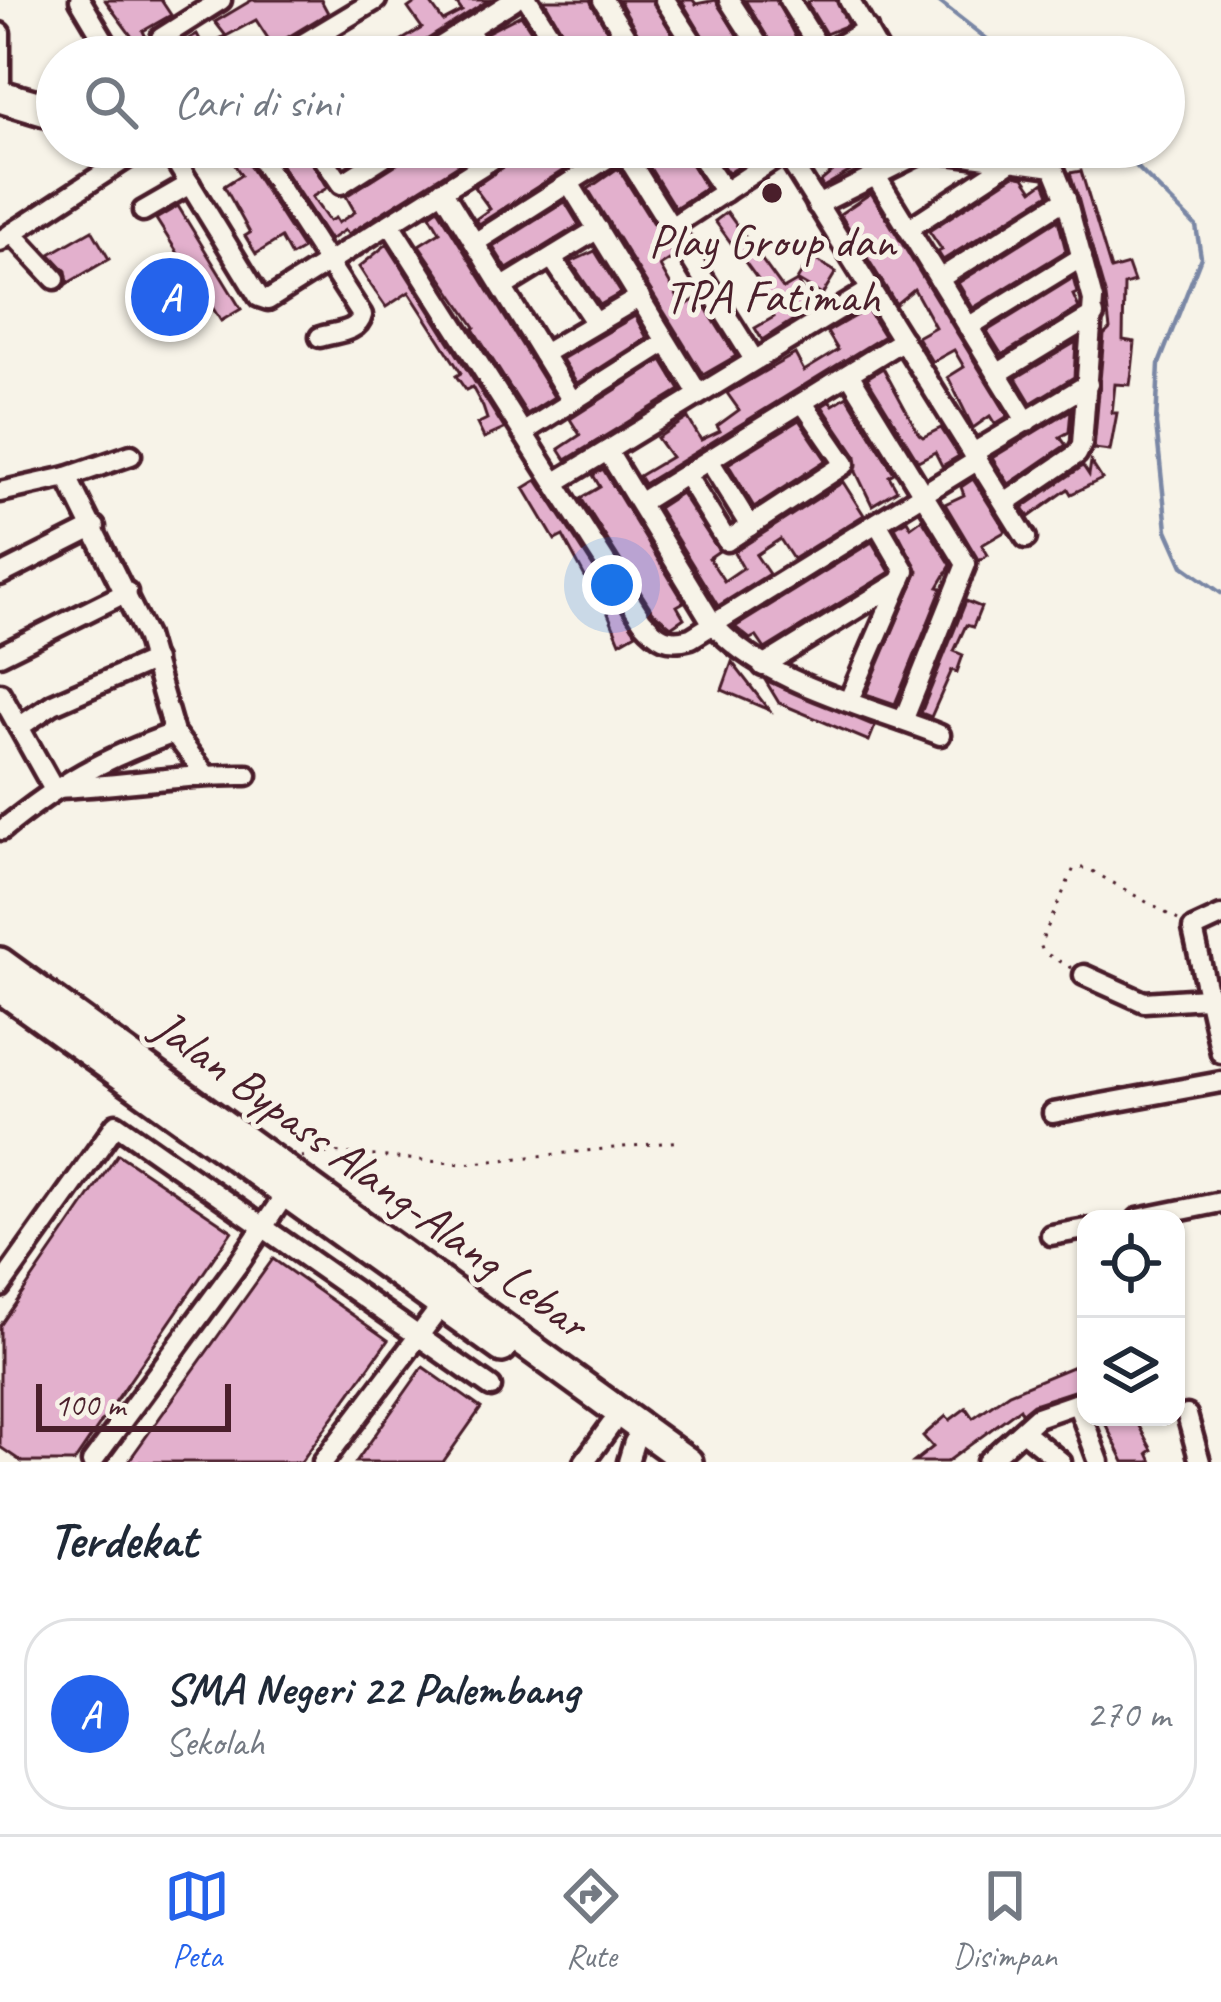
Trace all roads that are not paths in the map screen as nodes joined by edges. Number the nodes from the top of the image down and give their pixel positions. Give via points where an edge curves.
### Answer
1 (80, 0) edge
2 (178, 0) edge
3 (221, 0) edge
4 (376, 0) edge
5 (514, 0) edge
6 (529, 0) edge
7 (603, 0) edge
8 (665, 0) edge
9 (729, 0) edge
10 (790, 0) edge
11 (849, 0) edge
12 (189, 20) junction
13 (467, 29) junction
14 (867, 29) junction
15 (0, 33) edge
16 (101, 36) edge
17 (164, 36) edge
18 (316, 36) edge
19 (456, 36) edge
20 (472, 36) edge
21 (551, 36) edge
22 (625, 36) edge
23 (688, 36) edge
24 (752, 36) edge
25 (810, 36) edge
26 (855, 36) edge
27 (871, 36) edge
28 (0, 81) edge
29 (0, 90) edge
30 (36, 100) edge
31 (0, 104) edge
32 (36, 114) edge
33 (112, 168) edge
34 (180, 168) edge
35 (266, 168) edge
36 (330, 168) edge
37 (366, 168) edge
38 (478, 168) edge
39 (591, 168) edge
40 (633, 168) edge
41 (708, 168) edge
42 (762, 168) edge
43 (798, 168) edge
44 (886, 168) edge
45 (1001, 168) edge
46 (1053, 168) edge
47 (874, 173) junction
48 (569, 183) junction
49 (190, 184) junction
50 (442, 190) junction
51 (725, 192) junction
52 (1066, 199) junction
53 (817, 205) junction
54 (143, 211) dead end
55 (390, 224) junction
56 (670, 227) junction
57 (598, 229) junction
58 (908, 230) junction
59 (6, 237) edge
60 (476, 242) junction
61 (1082, 256) junction
62 (552, 258) junction
63 (328, 262) junction
64 (55, 279) dead end
65 (939, 279) junction
66 (503, 287) junction
67 (872, 289) junction
68 (640, 297) junction
69 (1094, 315) junction
70 (595, 322) junction
71 (968, 327) junction
72 (320, 338) dead end
73 (903, 340) junction
74 (666, 342) junction
75 (543, 354) junction
76 (753, 358) junction
77 (849, 374) junction
78 (997, 374) junction
79 (1088, 384) junction
80 (698, 393) junction
81 (572, 401) junction
82 (803, 404) junction
83 (1027, 422) junction
84 (524, 432) junction
85 (608, 452) junction
86 (131, 455) dead end
87 (975, 456) junction
88 (709, 460) junction
89 (686, 475) junction
90 (67, 477) junction
91 (556, 482) junction
92 (0, 492) edge
93 (922, 494) junction
94 (640, 502) junction
95 (1005, 503) junction
96 (877, 523) junction
97 (750, 526) junction
98 (95, 527) junction
99 (1026, 538) dead end
100 (0, 575) edge
101 (902, 581) junction
102 (127, 592) junction
103 (713, 624) junction
104 (0, 655) edge
105 (154, 660) junction
106 (763, 667) junction
107 (0, 694) edge
108 (849, 700) junction
109 (904, 721) junction
110 (19, 728) junction
111 (174, 733) junction
112 (940, 735) dead end
113 (205, 774) junction
114 (247, 775) dead end
115 (53, 788) junction
116 (2, 830) edge
117 (1221, 916) edge
118 (0, 962) edge
119 (1084, 975) road end
120 (0, 988) edge
121 (1216, 998) edge
122 (1221, 1052) edge
123 (1221, 1082) edge
124 (141, 1089) junction
125 (1053, 1113) dead end
126 (116, 1124) junction
127 (289, 1178) junction
128 (1220, 1206) edge
129 (1185, 1212) edge
130 (264, 1227) junction
131 (1077, 1231) edge
132 (1051, 1235) dead end
133 (0, 1287) edge
134 (442, 1305) junction
135 (418, 1338) junction
136 (491, 1387) dead end
137 (1077, 1404) edge
138 (1187, 1415) dead end
139 (610, 1426) junction
140 (1089, 1426) edge
141 (1024, 1432) junction
142 (631, 1452) edge
143 (92, 1462) edge
144 (323, 1462) edge
145 (584, 1462) edge
146 (662, 1462) edge
147 (688, 1462) edge
148 (987, 1462) edge
149 (1061, 1462) edge
150 (1100, 1462) edge
151 (1201, 1462) edge

1 - 16 street
2 - 12 street
3 - 12 street
4 - 18 street
5 - 13 street
6 - 21 street
7 - 22 street
8 - 23 street
9 - 24 street
10 - 25 street
11 - 14 street
12 - 17 street
13 - 19 street
13 - 20 street
14 - 26 street
14 - 27 street
15 - 28 street
29 - 30 street
31 - 32 street
33 - 59 street
34 - 49 street
35 - 63 street
36 - 37 street via 341,184
38 - 50 street
39 - 48 street
40 - 56 street
41 - 51 street
42 - 51 street
43 - 53 street
44 - 47 street
45 - 58 street
46 - 52 street
47 - 53 street
47 - 58 street
48 - 57 street
48 - 60 street
49 - 54 street
49 - 63 street via 262,300
50 - 55 street
50 - 60 street
51 - 56 street
52 - 61 street
52 - 65 street
53 - 67 street
55 - 63 street
55 - 84 street
56 - 76 street
57 - 62 street
57 - 68 street
58 - 65 street
59 - 64 street
60 - 66 street
61 - 69 street
61 - 71 street
62 - 66 street
62 - 70 street
63 - 72 street via 363,317
65 - 71 street
66 - 75 street
67 - 73 street
67 - 76 street
68 - 70 street
68 - 74 street
69 - 78 street
69 - 79 street
70 - 75 street
71 - 78 street
73 - 77 street
73 - 87 street
74 - 80 street
74 - 81 street
75 - 81 street
76 - 80 street
77 - 82 street
77 - 93 street
78 - 83 street
79 - 83 street
79 - 95 street via 1077,454
80 - 85 street
81 - 84 street
82 - 88 street
82 - 97 street via 845,464
83 - 87 street
84 - 91 street
85 - 91 street
85 - 94 street
86 - 90 street
87 - 93 street
87 - 95 street
88 - 89 street
88 - 97 street
89 - 94 street
89 - 97 street via 728,541
90 - 92 street
90 - 98 street
91 - 103 street via 654,633 675,642
93 - 96 street
93 - 109 street via 966,570
94 - 103 street
95 - 99 street
96 - 101 street via 905,572
96 - 103 street
98 - 100 street
98 - 102 street
101 - 106 street
101 - 108 street
102 - 104 street
102 - 105 street
103 - 106 street
105 - 110 street via 53,704
105 - 111 street
106 - 108 street
107 - 110 street
108 - 109 street
109 - 112 street
110 - 115 street
111 - 113 street
111 - 115 street
113 - 114 street
113 - 115 street
115 - 116 street
117 - 121 street via 1193,928
118 - 127 highway, Jalan Bypass Alang-Alang Lebar
119 - 121 street via 1144,1002
120 - 124 highway, Jalan Bypass Alang-Alang Lebar
121 - 122 street
123 - 125 street
124 - 126 street
124 - 127 highway, Jalan Bypass Alang-Alang Lebar
126 - 130 street
126 - 133 street
127 - 130 street
127 - 134 highway, Jalan Bypass Alang-Alang Lebar
127 - 147 highway, Jalan Bypass Alang-Alang Lebar
128 - 129 street
130 - 135 street
130 - 143 street
131 - 132 street
134 - 135 street
134 - 139 highway, Jalan Bypass Alang-Alang Lebar
135 - 136 street
135 - 144 street
137 - 141 street via 1036,1417
138 - 151 street
139 - 142 highway, Jalan Bypass Alang-Alang Lebar
139 - 145 street
140 - 150 street
141 - 148 street
141 - 149 street
142 - 146 highway, Jalan Bypass Alang-Alang Lebar

